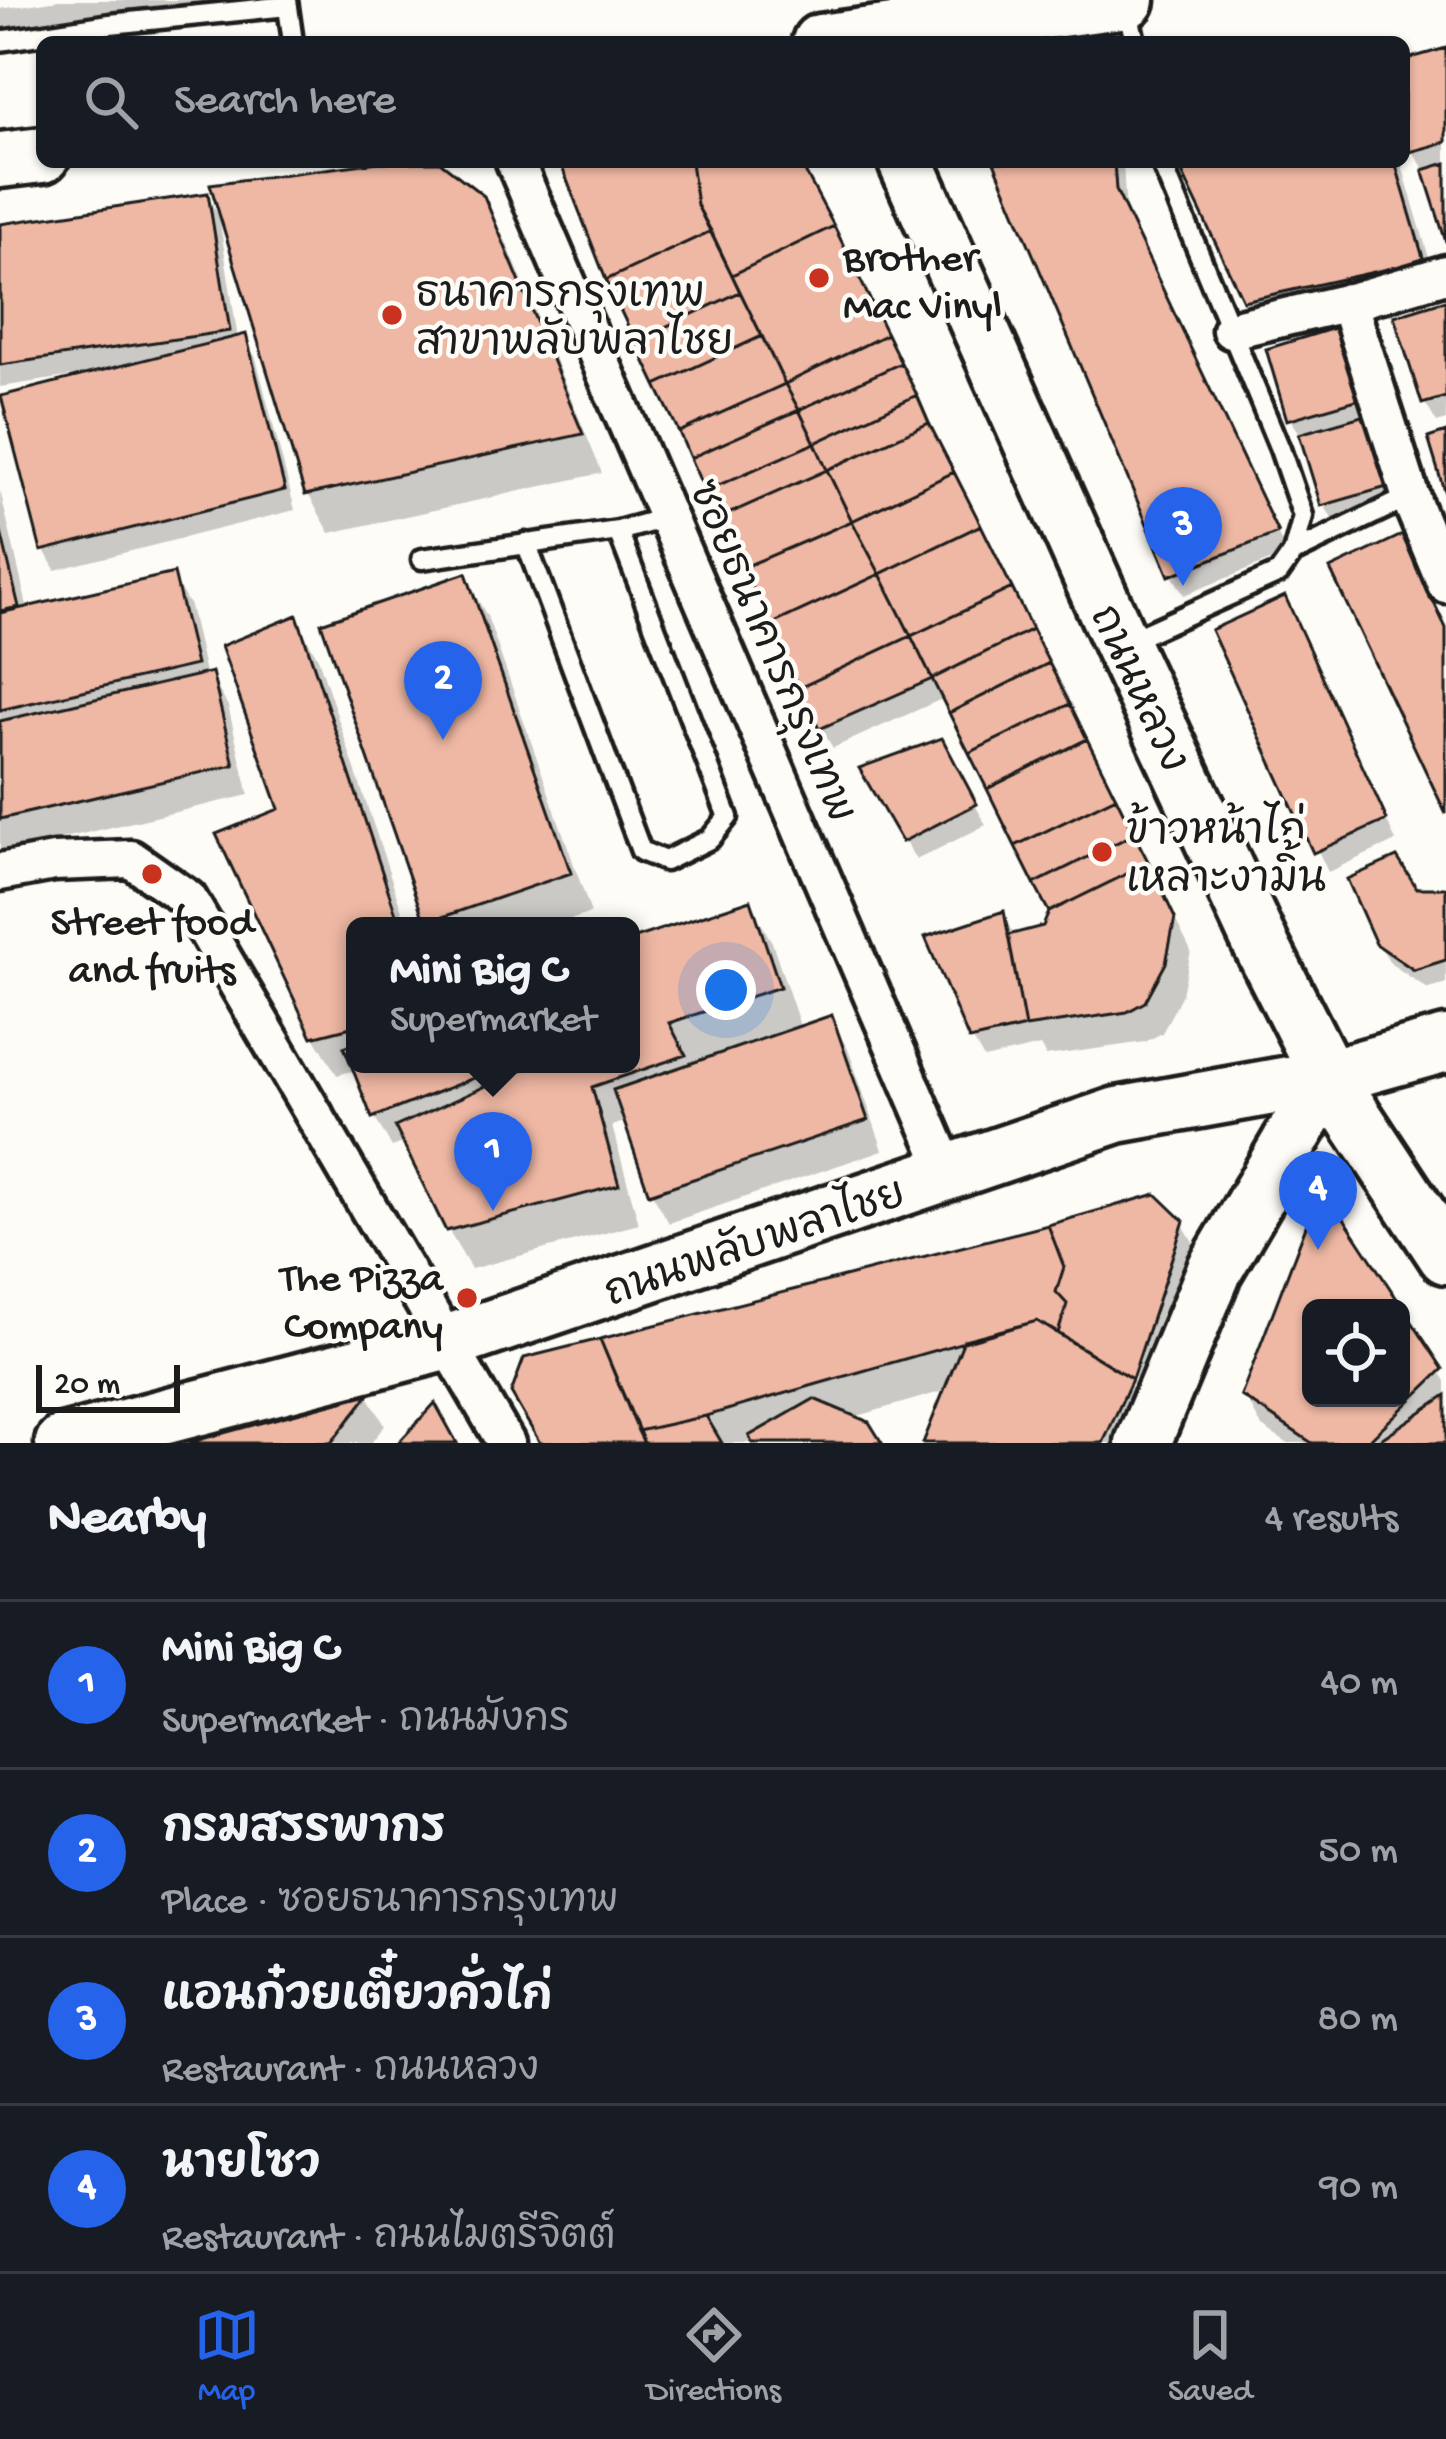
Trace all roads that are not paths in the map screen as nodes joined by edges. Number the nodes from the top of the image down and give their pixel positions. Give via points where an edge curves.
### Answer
1 (1126, 0) edge
2 (288, 3) edge
3 (839, 30) edge
4 (291, 36) edge
5 (1134, 36) edge
6 (0, 40) edge
7 (36, 156) edge
8 (0, 160) edge
9 (518, 168) edge
10 (909, 168) edge
11 (1163, 168) edge
12 (1446, 274) edge
13 (1348, 302) junction
14 (1231, 331) junction
15 (1411, 496) junction
16 (669, 517) junction
17 (617, 531) junction
18 (526, 543) junction
19 (1293, 554) junction
20 (422, 560) dead end
21 (1446, 584) edge
22 (1121, 644) junction
23 (0, 872) edge
24 (1446, 1044) edge
25 (1328, 1077) junction
26 (949, 1174) junction
27 (1446, 1256) edge
28 (449, 1342) junction
29 (63, 1443) edge
30 (506, 1443) edge
31 (1143, 1443) edge

1 - 3 street
1 - 5 lane
2 - 4 lane
2 - 6 lane
7 - 8 street
9 - 16 street, ซอยธนาคารกรุงเทพ
10 - 22 street, ถนนหลวง
11 - 14 lane
12 - 13 street
13 - 14 street
13 - 15 street
14 - 19 lane via 1303,516
15 - 19 lane
15 - 21 street
16 - 17 lane
16 - 26 street, ซอยธนาคารกรุงเทพ
17 - 18 lane
17 - 18 lane via 728,817 710,839 665,861 641,851
18 - 20 lane
19 - 22 lane via 1280,573
22 - 25 street, ถนนหลวง
23 - 28 street via 131,859 188,898
24 - 25 street, ถนนพลับพลาไชย
25 - 26 street, ถนนพลับพลาไชย via 1117,1115
25 - 27 street, ถนนหลวง
25 - 31 street via 1215,1269
26 - 28 street, ถนนพลับพลาไชย
28 - 29 street, ถนนพลับพลาไชย
28 - 30 street

